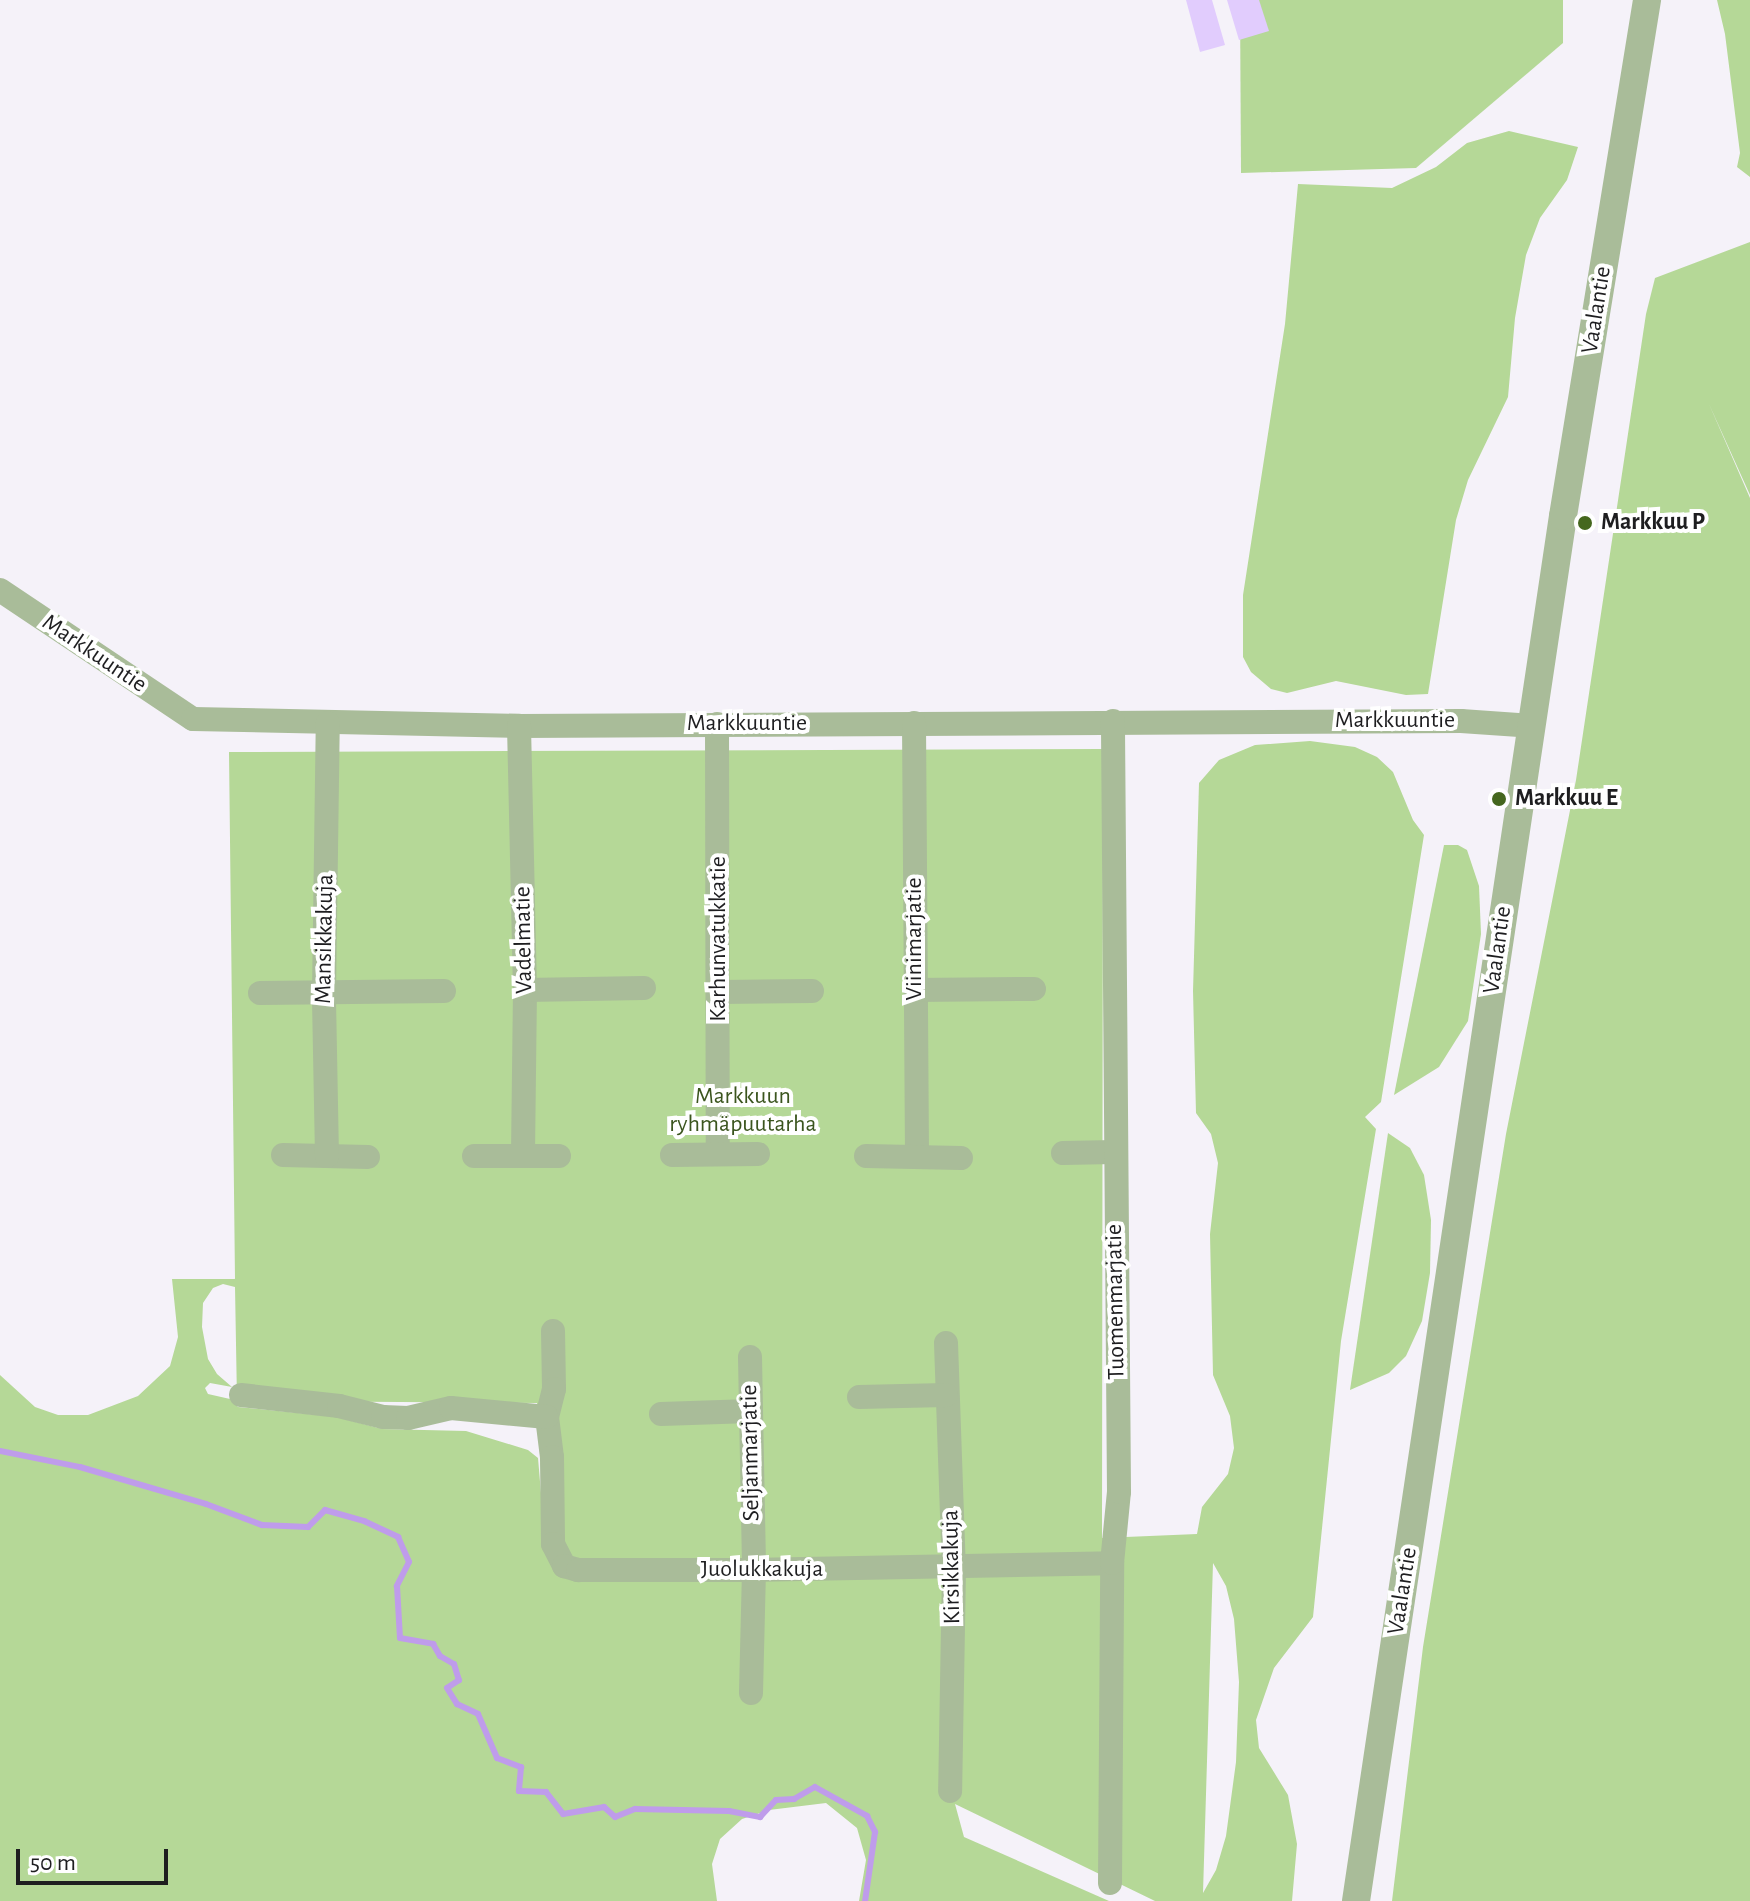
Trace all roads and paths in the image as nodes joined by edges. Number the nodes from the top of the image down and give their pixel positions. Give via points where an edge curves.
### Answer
1 (1647, 0) edge
2 (0, 590) edge
3 (1113, 721) junction
4 (328, 723) junction
5 (914, 723) junction
6 (717, 724) junction
7 (519, 726) junction
8 (1533, 726) junction
9 (644, 988) dead end
10 (1034, 989) dead end
11 (525, 990) junction
12 (915, 990) junction
13 (444, 991) dead end
14 (812, 991) dead end
15 (720, 992) junction
16 (260, 993) dead end
17 (324, 994) junction
18 (1114, 1152) junction
19 (523, 1153) junction
20 (1063, 1153) dead end
21 (718, 1154) junction
22 (758, 1154) dead end
23 (917, 1154) junction
24 (283, 1155) dead end
25 (672, 1155) dead end
26 (327, 1156) junction
27 (474, 1156) dead end
28 (559, 1156) dead end
29 (866, 1156) dead end
30 (368, 1157) dead end
31 (961, 1158) dead end
32 (553, 1331) dead end
33 (946, 1343) dead end
34 (750, 1357) dead end
35 (241, 1395) dead end
36 (946, 1395) junction
37 (859, 1397) dead end
38 (751, 1411) junction
39 (661, 1414) dead end
40 (547, 1417) junction
41 (1112, 1563) junction
42 (954, 1569) junction
43 (754, 1570) junction
44 (751, 1693) dead end
45 (950, 1791) dead end
46 (1110, 1883) dead end
47 (1356, 1901) edge

1 - 8 street, Vaalantie
2 - 4 street, Markkuuntie via 193,719
3 - 5 street, Markkuuntie
3 - 8 street, Markkuuntie via 1461,721
3 - 18 street, Tuomenmarjatie
4 - 7 street, Markkuuntie
4 - 17 street, Mansikkakuja
5 - 6 street, Markkuuntie
5 - 12 street, Viinimarjatie
6 - 7 street, Markkuuntie
6 - 15 street, Karhunvatukkatie
7 - 11 street, Vadelmatie
8 - 47 street, Vaalantie
9 - 11 street
10 - 12 street
11 - 19 street, Vadelmatie
12 - 23 street, Viinimarjatie
13 - 17 street
14 - 15 street
15 - 21 street, Karhunvatukkatie
16 - 17 street
17 - 26 street, Mansikkakuja
18 - 20 street
18 - 41 street, Tuomenmarjatie via 1119,1492
19 - 27 street
19 - 28 street
21 - 22 street
21 - 25 street
23 - 29 street
23 - 31 street
24 - 26 street
26 - 30 street
32 - 40 street, Juolukkakuja via 554,1389
33 - 36 street, Kirsikkakuja
34 - 38 street, Seljanmarjatie
35 - 40 street via 339,1406 383,1417 408,1418 451,1408
36 - 37 street
36 - 42 street, Kirsikkakuja
38 - 39 street
38 - 43 street, Seljanmarjatie
40 - 43 street, Juolukkakuja via 553,1544 564,1566
41 - 42 street, Juolukkakuja
41 - 46 street, Tuomenmarjatie
42 - 43 street, Juolukkakuja
42 - 45 street, Kirsikkakuja
43 - 44 street, Seljanmarjatie

